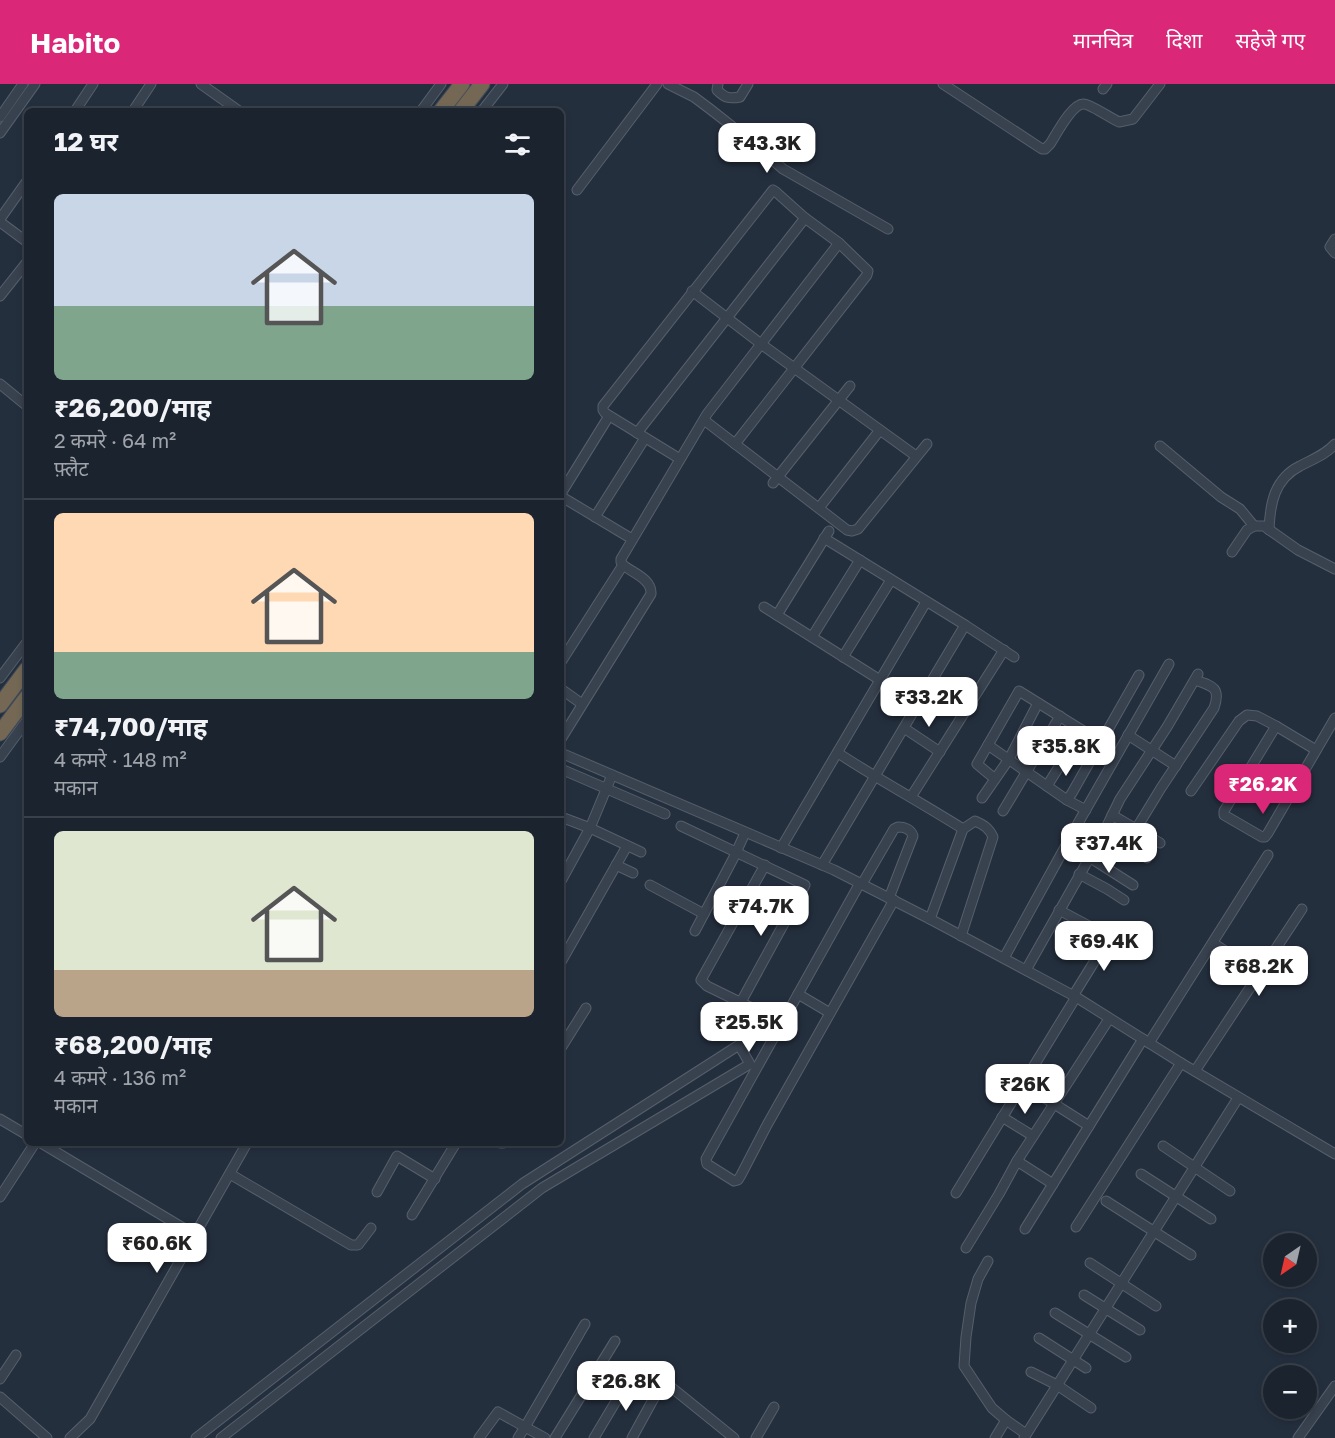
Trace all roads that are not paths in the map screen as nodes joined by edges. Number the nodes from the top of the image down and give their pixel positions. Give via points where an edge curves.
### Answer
1 (23, 84) edge
2 (35, 84) edge
3 (93, 84) edge
4 (151, 84) edge
5 (201, 84) edge
6 (441, 84) edge
7 (462, 84) edge
8 (482, 84) edge
9 (503, 84) edge
10 (657, 84) edge
11 (668, 84) edge
12 (718, 84) edge
13 (748, 84) edge
14 (943, 84) edge
15 (1160, 84) edge
16 (77, 108) edge
17 (135, 108) edge
18 (235, 108) edge
19 (423, 108) edge
20 (443, 108) edge
21 (463, 108) edge
22 (484, 108) edge
23 (0, 117) edge
24 (0, 134) edge
25 (24, 185) edge
26 (577, 190) dead end
27 (805, 218) junction
28 (0, 221) edge
29 (888, 229) dead end
30 (1335, 239) edge
31 (24, 240) edge
32 (839, 243) junction
33 (1335, 253) edge
34 (24, 266) edge
35 (692, 291) junction
36 (0, 296) edge
37 (727, 318) junction
38 (761, 344) junction
39 (794, 368) junction
40 (0, 384) edge
41 (850, 386) dead end
42 (838, 400) junction
43 (24, 404) edge
44 (609, 416) junction
45 (704, 420) junction
46 (880, 430) junction
47 (641, 435) junction
48 (735, 444) junction
49 (927, 444) dead end
50 (1335, 444) edge
51 (1160, 446) dead end
52 (916, 456) junction
53 (680, 459) junction
54 (776, 480) junction
55 (564, 489) edge
56 (564, 499) edge
57 (819, 508) junction
58 (595, 517) junction
59 (1254, 526) junction
60 (1269, 530) junction
61 (632, 539) junction
62 (1232, 552) dead end
63 (860, 560) junction
64 (623, 565) junction
65 (1335, 569) edge
66 (891, 580) junction
67 (926, 602) junction
68 (764, 607) dead end
69 (777, 615) junction
70 (965, 625) junction
71 (812, 637) junction
72 (24, 646) edge
73 (1004, 650) junction
74 (564, 657) edge
75 (843, 657) junction
76 (1014, 657) dead end
77 (1169, 664) dead end
78 (24, 673) edge
79 (1139, 675) dead end
80 (0, 678) edge
81 (880, 680) junction
82 (564, 692) edge
83 (24, 701) edge
84 (1038, 703) junction
85 (582, 704) junction
86 (0, 705) edge
87 (1060, 716) junction
88 (1335, 718) edge
89 (24, 724) edge
90 (1276, 726) junction
91 (904, 728) junction
92 (1082, 730) junction
93 (0, 733) edge
94 (564, 734) edge
95 (1128, 735) junction
96 (1101, 742) junction
97 (988, 745) junction
98 (1152, 749) junction
99 (1316, 750) junction
100 (940, 752) junction
101 (838, 753) junction
102 (564, 754) edge
103 (0, 757) edge
104 (1009, 759) junction
105 (1176, 766) junction
106 (564, 770) edge
107 (1027, 772) junction
108 (612, 774) junction
109 (875, 777) junction
110 (995, 779) junction
111 (1047, 786) junction
112 (606, 789) junction
113 (1191, 791) dead end
114 (911, 797) junction
115 (982, 798) dead end
116 (1067, 800) junction
117 (1086, 810) junction
118 (1003, 811) dead end
119 (665, 814) dead end
120 (1112, 815) junction
121 (564, 818) edge
122 (681, 826) dead end
123 (590, 828) junction
124 (963, 829) junction
125 (1136, 829) junction
126 (1104, 832) junction
127 (745, 833) junction
128 (1160, 843) dead end
129 (627, 846) junction
130 (782, 848) junction
131 (640, 852) dead end
132 (736, 852) junction
133 (1268, 855) dead end
134 (1089, 857) junction
135 (1147, 858) dead end
136 (616, 865) junction
137 (765, 865) junction
138 (822, 865) junction
139 (633, 873) dead end
140 (1079, 874) junction
141 (564, 876) edge
142 (861, 884) junction
143 (650, 885) dead end
144 (1132, 885) dead end
145 (891, 899) junction
146 (1124, 900) dead end
147 (1302, 909) dead end
148 (1059, 910) junction
149 (704, 914) junction
150 (930, 919) junction
151 (695, 931) dead end
152 (961, 936) junction
153 (1213, 943) junction
154 (564, 957) edge
155 (1004, 958) junction
156 (1026, 970) junction
157 (1259, 973) junction
158 (798, 994) junction
159 (1074, 997) junction
160 (741, 1002) junction
161 (586, 1008) dead end
162 (756, 1010) dead end
163 (830, 1013) junction
164 (1109, 1019) junction
165 (564, 1040) edge
166 (1146, 1041) junction
167 (1181, 1063) junction
168 (1195, 1071) junction
169 (1023, 1084) junction
170 (1238, 1098) junction
171 (1053, 1104) junction
172 (1002, 1117) junction
173 (0, 1119) edge
174 (1089, 1126) junction
175 (24, 1133) edge
176 (1033, 1136) junction
177 (33, 1146) edge
178 (46, 1146) edge
179 (246, 1146) edge
180 (454, 1146) edge
181 (1163, 1146) dead end
182 (1335, 1154) edge
183 (1017, 1161) junction
184 (1194, 1166) junction
185 (230, 1174) junction
186 (1141, 1174) dead end
187 (435, 1179) junction
188 (1053, 1184) junction
189 (1230, 1191) dead end
190 (377, 1192) dead end
191 (956, 1192) dead end
192 (1176, 1196) junction
193 (0, 1197) edge
194 (1106, 1201) dead end
195 (412, 1215) dead end
196 (1211, 1219) dead end
197 (1076, 1227) dead end
198 (371, 1228) dead end
199 (1025, 1229) dead end
200 (1154, 1232) junction
201 (195, 1235) junction
202 (966, 1248) dead end
203 (1191, 1255) dead end
204 (988, 1261) dead end
205 (1090, 1263) dead end
206 (1122, 1283) junction
207 (1084, 1295) dead end
208 (1156, 1306) dead end
209 (1105, 1308) junction
210 (1056, 1313) dead end
211 (585, 1324) dead end
212 (1140, 1330) dead end
213 (1089, 1334) junction
214 (1039, 1338) dead end
215 (615, 1341) dead end
216 (16, 1355) dead end
217 (1126, 1357) dead end
218 (1072, 1360) junction
219 (1086, 1368) dead end
220 (634, 1371) dead end
221 (1031, 1372) dead end
222 (0, 1379) edge
223 (1057, 1385) junction
224 (1335, 1386) edge
225 (0, 1397) edge
226 (774, 1407) dead end
227 (1091, 1408) dead end
228 (1006, 1420) junction
229 (525, 1427) junction
230 (1025, 1436) edge
231 (47, 1438) edge
232 (69, 1438) edge
233 (196, 1438) edge
234 (221, 1438) edge
235 (480, 1438) edge
236 (518, 1438) edge
237 (545, 1438) edge
238 (555, 1438) edge
239 (594, 1438) edge
240 (632, 1438) edge
241 (734, 1438) edge
242 (756, 1438) edge
243 (995, 1438) edge
244 (1298, 1438) edge

1 - 23 street
2 - 24 street
3 - 16 street
4 - 17 street
5 - 18 street
6 - 19 street
7 - 20 highway
8 - 21 highway
9 - 22 street
10 - 26 street
11 - 29 street via 729,123 748,148
12 - 13 street via 717,90 731,99 740,97
14 - 15 street via 1045,149 1080,104 1119,123 1133,119
25 - 28 street
27 - 32 street
27 - 35 street via 773,190
27 - 37 street
28 - 31 street
30 - 33 street via 1330,247
32 - 38 street
32 - 39 street via 867,269 867,275
34 - 36 street
35 - 37 street
35 - 44 street via 603,406
37 - 38 street
37 - 47 street
38 - 39 street
38 - 45 street
39 - 42 street
39 - 48 street
40 - 43 street
41 - 42 street
42 - 46 street
42 - 54 street
44 - 47 street
44 - 55 street
45 - 48 street
45 - 53 street
46 - 52 street
46 - 57 street
47 - 53 street
47 - 58 street
48 - 54 street
49 - 52 street
50 - 60 street via 1322,456 1288,474 1272,499
51 - 59 street via 1240,509
52 - 57 street via 858,529 847,530
53 - 61 street
54 - 57 street
56 - 58 street
58 - 61 street
59 - 60 street
59 - 62 street
60 - 65 street
61 - 64 street via 621,559
63 - 66 street
63 - 69 street via 827,534
63 - 71 street
64 - 74 street
64 - 85 street via 645,580 651,594
66 - 67 street
66 - 75 street
67 - 70 street
67 - 81 street
68 - 69 street
69 - 71 street
70 - 73 street
70 - 91 street
71 - 75 street
72 - 80 street
73 - 76 street
73 - 100 street
75 - 81 street
77 - 95 street
78 - 86 highway
79 - 96 street
81 - 101 street
82 - 85 street
83 - 93 highway
84 - 87 street
84 - 97 street via 1019,691
84 - 104 street
85 - 94 street
87 - 92 street
87 - 107 street
88 - 99 street
89 - 103 street
90 - 99 street
90 - 99 street via 1224,811 1230,820 1265,837
90 - 113 street via 1257,716 1247,715 1239,721
91 - 100 street
91 - 109 street
92 - 96 street
92 - 111 street
95 - 98 street
95 - 117 street
96 - 116 street
97 - 104 street
97 - 110 street via 977,764
98 - 105 street
98 - 105 street via 1197,677 1213,688 1218,696 1214,708
98 - 120 street
100 - 114 street
101 - 109 street
101 - 130 street
102 - 108 street
104 - 107 street
104 - 110 street
105 - 125 street
106 - 112 street
107 - 111 street
107 - 118 street
108 - 112 street
108 - 127 street
109 - 114 street
109 - 138 street
110 - 115 street
111 - 116 street
112 - 119 street
112 - 123 street
114 - 124 street
116 - 117 street
117 - 155 street
120 - 125 street
120 - 126 street
121 - 123 street
122 - 132 street
123 - 129 street
123 - 141 street
124 - 150 street
124 - 152 street via 975,821 990,830 993,837
125 - 128 street
126 - 134 street
126 - 135 street
127 - 130 street
127 - 132 street
129 - 131 street
129 - 136 street
130 - 138 street
132 - 137 street
132 - 149 street
133 - 153 street
134 - 140 street
134 - 144 street
136 - 139 street
136 - 154 street
137 - 160 street via 701,980
137 - 160 street via 805,885
138 - 142 street
140 - 146 street
140 - 148 street
142 - 145 street
142 - 145 street via 894,829 908,829 913,836
142 - 158 street
143 - 149 street
145 - 150 street
145 - 163 street
147 - 157 street
148 - 156 street
148 - 159 street via 1108,934
149 - 151 street
150 - 152 street
152 - 155 street
153 - 157 street
153 - 166 street
155 - 156 street
156 - 159 street
157 - 168 street
158 - 163 street
158 - 163 street via 706,1159 707,1164 734,1181 741,1175
159 - 164 street
159 - 169 street
160 - 162 street
161 - 165 street
164 - 166 street
164 - 171 street
166 - 167 street
166 - 174 street
167 - 168 street
167 - 197 street
168 - 170 street
169 - 171 street
169 - 172 street
170 - 182 street
170 - 184 street
171 - 174 street
171 - 176 street
172 - 176 street
172 - 191 street
173 - 175 street
174 - 188 street
176 - 183 street
177 - 193 street
178 - 201 street
179 - 185 street
180 - 187 street
181 - 184 street
183 - 188 street
183 - 202 street
184 - 189 street
184 - 192 street
185 - 198 street via 351,1245 358,1245
185 - 201 street
186 - 192 street
187 - 190 street via 397,1156
187 - 195 street
188 - 199 street
192 - 196 street
192 - 200 street
194 - 200 street
200 - 203 street
200 - 206 street
201 - 232 street via 90,1419
204 - 228 street via 971,1303 964,1366 992,1408
205 - 206 street
206 - 208 street
206 - 209 street
207 - 209 street
209 - 212 street
209 - 213 street
210 - 213 street
211 - 229 street
213 - 217 street
213 - 218 street
214 - 218 street
215 - 238 street
216 - 222 street
218 - 219 street
218 - 223 street
220 - 239 street
221 - 223 street
223 - 227 street
223 - 230 street
224 - 244 street
225 - 231 street
226 - 242 street
228 - 230 street
228 - 243 street
229 - 235 street via 498,1412
229 - 236 street
229 - 237 street
233 - 234 street via 522,1184 739,1046 750,1064 542,1188
240 - 241 street via 662,1385 671,1387

